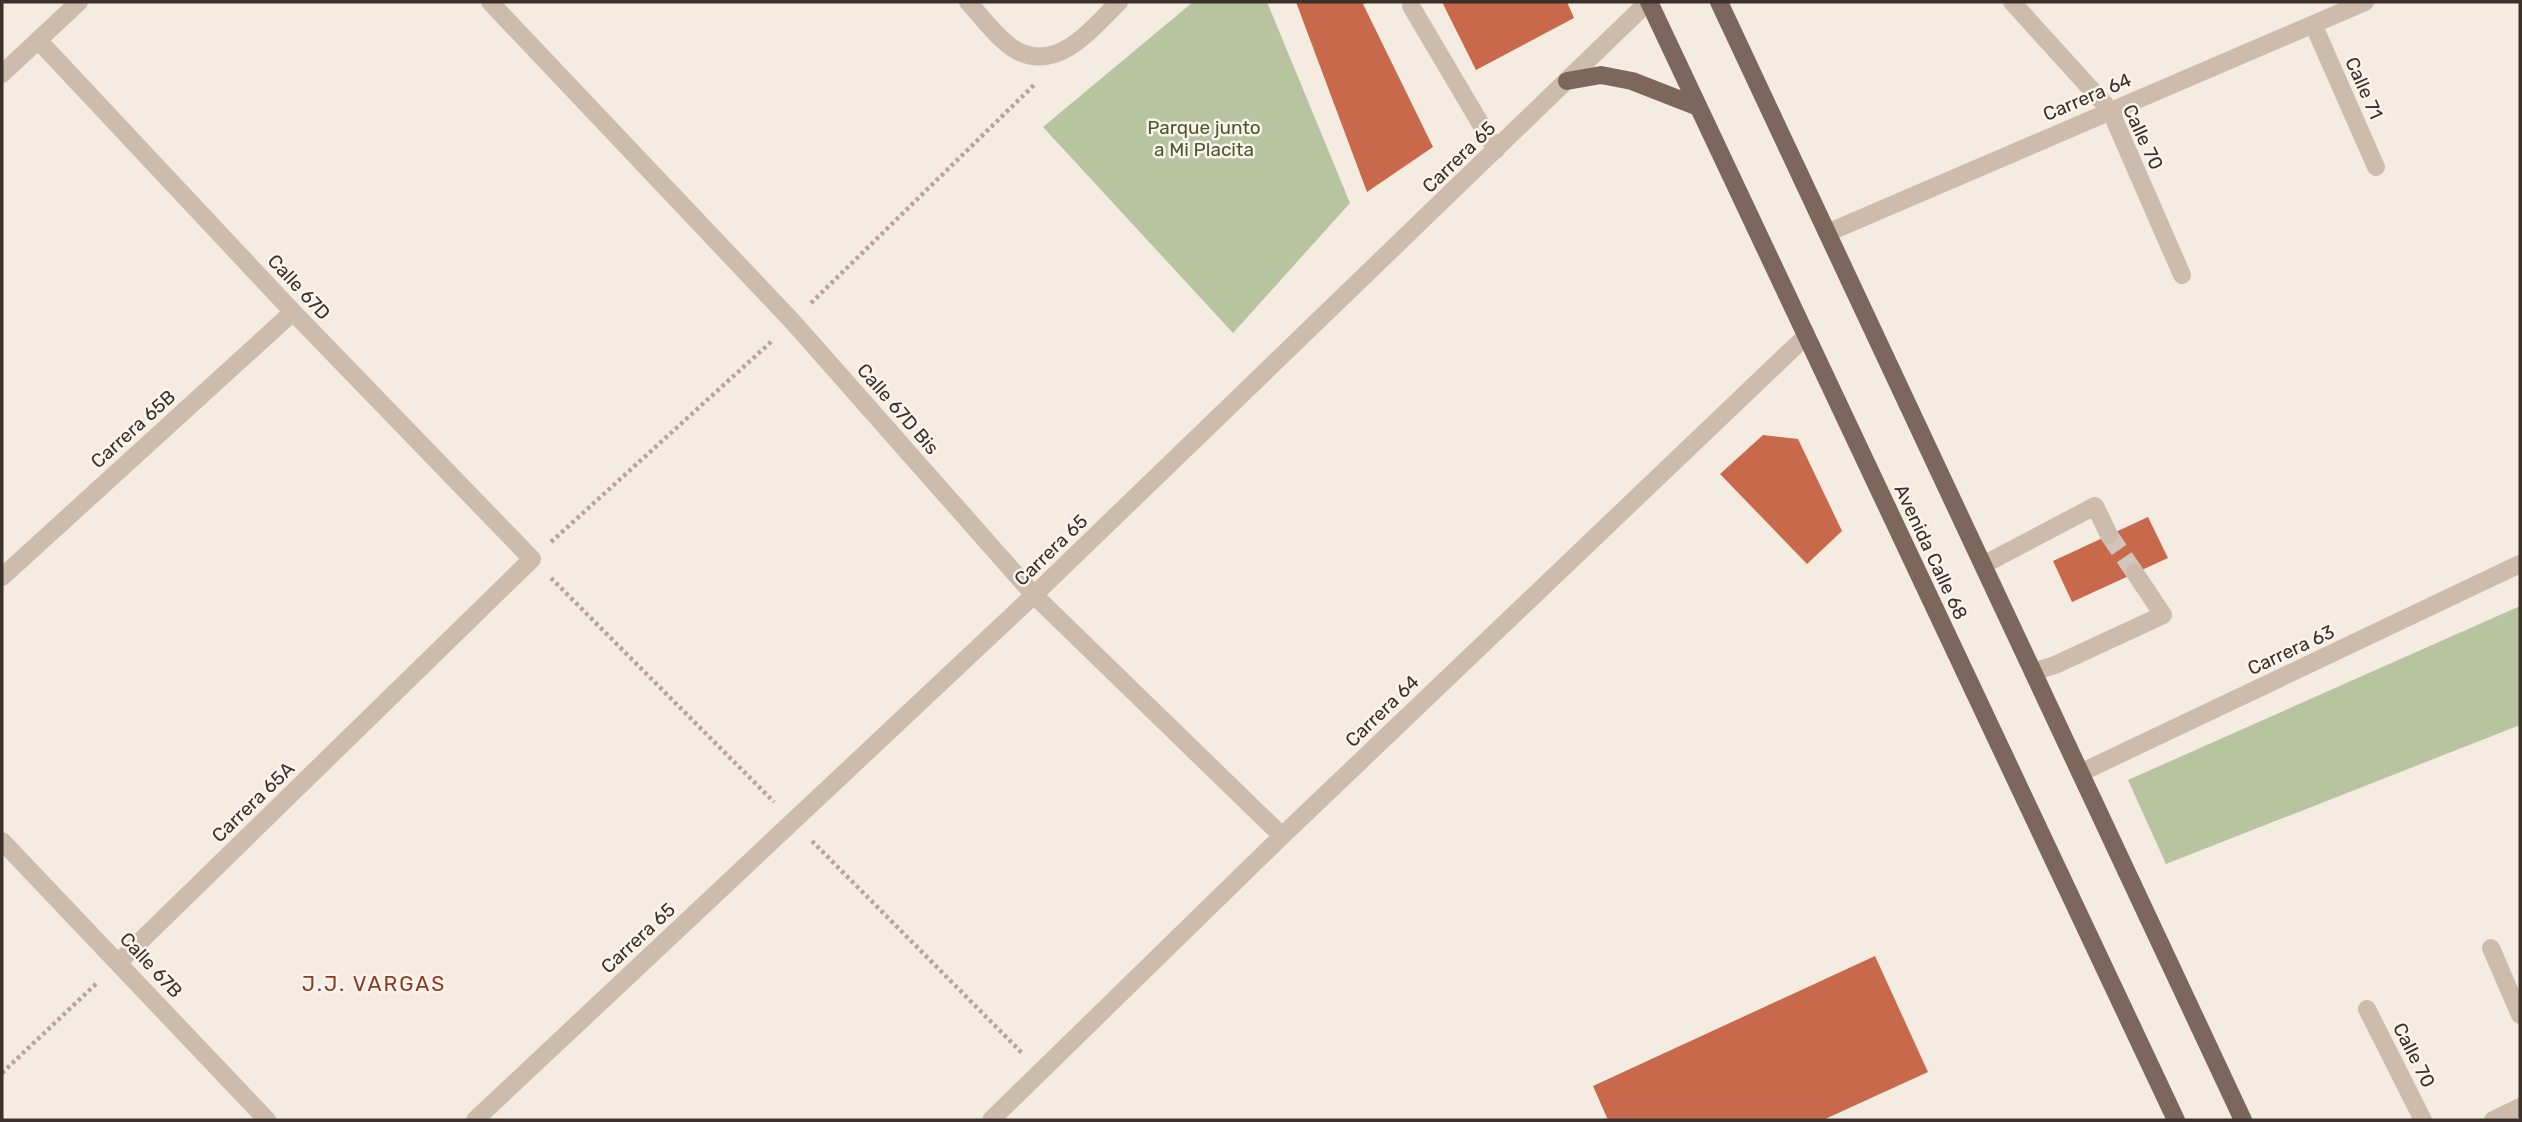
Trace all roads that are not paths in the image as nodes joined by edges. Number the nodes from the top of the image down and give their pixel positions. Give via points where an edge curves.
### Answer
1 (79, 2) edge
2 (490, 2) edge
3 (968, 2) edge
4 (1119, 2) edge
5 (1648, 2) edge
6 (1718, 2) edge
7 (2012, 2) edge
8 (2365, 2) edge
9 (1410, 6) dead end
10 (2314, 26) junction
11 (38, 40) junction
12 (2, 74) edge
13 (1567, 82) junction
14 (1696, 106) junction
15 (2110, 110) junction
16 (1496, 150) junction
17 (2376, 167) dead end
18 (1827, 233) junction
19 (2182, 275) dead end
20 (293, 312) junction
21 (1806, 336) junction
22 (2109, 535) tunnel mouth
23 (533, 559) joint
24 (2520, 564) edge
25 (1983, 565) junction
26 (2135, 573) tunnel mouth
27 (2, 577) edge
28 (1034, 595) junction
29 (2033, 672) junction
30 (2080, 773) junction
31 (1282, 836) junction
32 (2, 841) edge
33 (2491, 948) dead end
34 (119, 962) junction
35 (2367, 1009) dead end
36 (2520, 1015) edge
37 (2520, 1107) edge
38 (267, 1120) edge
39 (475, 1120) edge
40 (990, 1120) edge
41 (2176, 1120) edge
42 (2243, 1120) edge
43 (2423, 1120) edge
44 (2493, 1120) edge

1 - 11 street
2 - 28 street, Calle 67D Bis via 793,321
3 - 4 street via 1015,50 1038,56 1074,46
5 - 13 street, Carrera 65
5 - 14 main road, Avenida Calle 68
6 - 18 main road
7 - 15 street, Calle 70
8 - 10 street, Carrera 64
9 - 16 street
10 - 15 street, Carrera 64
10 - 17 street, Calle 71
11 - 12 street
11 - 20 street, Calle 67D
13 - 14 main road via 1601,75 1632,81
13 - 16 street, Carrera 65
14 - 21 main road, Avenida Calle 68
15 - 18 street, Carrera 64
15 - 19 street, Calle 70
16 - 28 street, Carrera 65
18 - 25 main road
20 - 23 street, Calle 67D
20 - 27 street, Carrera 65B
21 - 31 street, Carrera 64
21 - 41 main road, Avenida Calle 68
22 - 25 street via 2095,506
23 - 34 street, Carrera 65A
24 - 30 street, Carrera 63
25 - 29 main road
26 - 29 street via 2163,615
28 - 31 street, Calle 67D Bis
28 - 39 street, Carrera 65
29 - 30 main road
30 - 42 main road
31 - 40 street, Carrera 64
32 - 34 street, Calle 67B
33 - 36 street
34 - 38 street, Calle 67B
35 - 43 street, Calle 70
37 - 44 street

